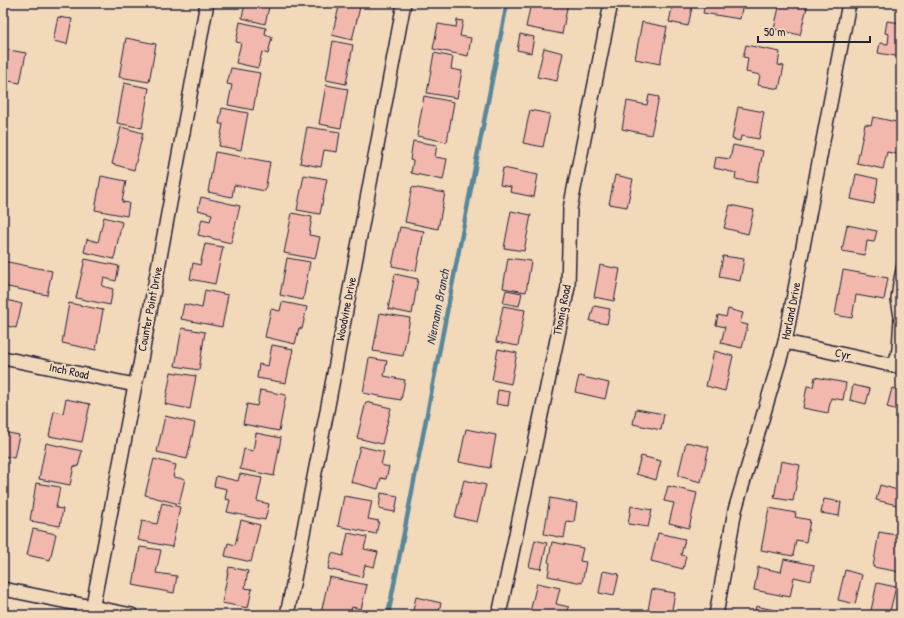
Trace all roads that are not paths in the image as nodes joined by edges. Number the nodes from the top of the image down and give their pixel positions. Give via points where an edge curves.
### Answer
1 (207, 3) edge
2 (404, 3) edge
3 (611, 3) edge
4 (849, 3) edge
5 (901, 265) edge
6 (785, 342) junction
7 (3, 358) edge
8 (897, 366) edge
9 (135, 385) junction
10 (3, 589) edge
11 (92, 611) edge
12 (132, 615) edge
13 (287, 615) edge
14 (499, 615) edge
15 (716, 615) edge

1 - 9 street, Counter Point Drive
2 - 13 street, Woodvine Drive
3 - 14 street, Thonig Road via 570,209 568,287
4 - 6 street, Harland Drive
5 - 8 lane via 895,300 898,316
6 - 8 street, Cyr
6 - 15 street, Harland Drive via 735,510
7 - 9 street, Inch Road
9 - 11 street, Counter Point Drive
10 - 11 street
11 - 12 street

